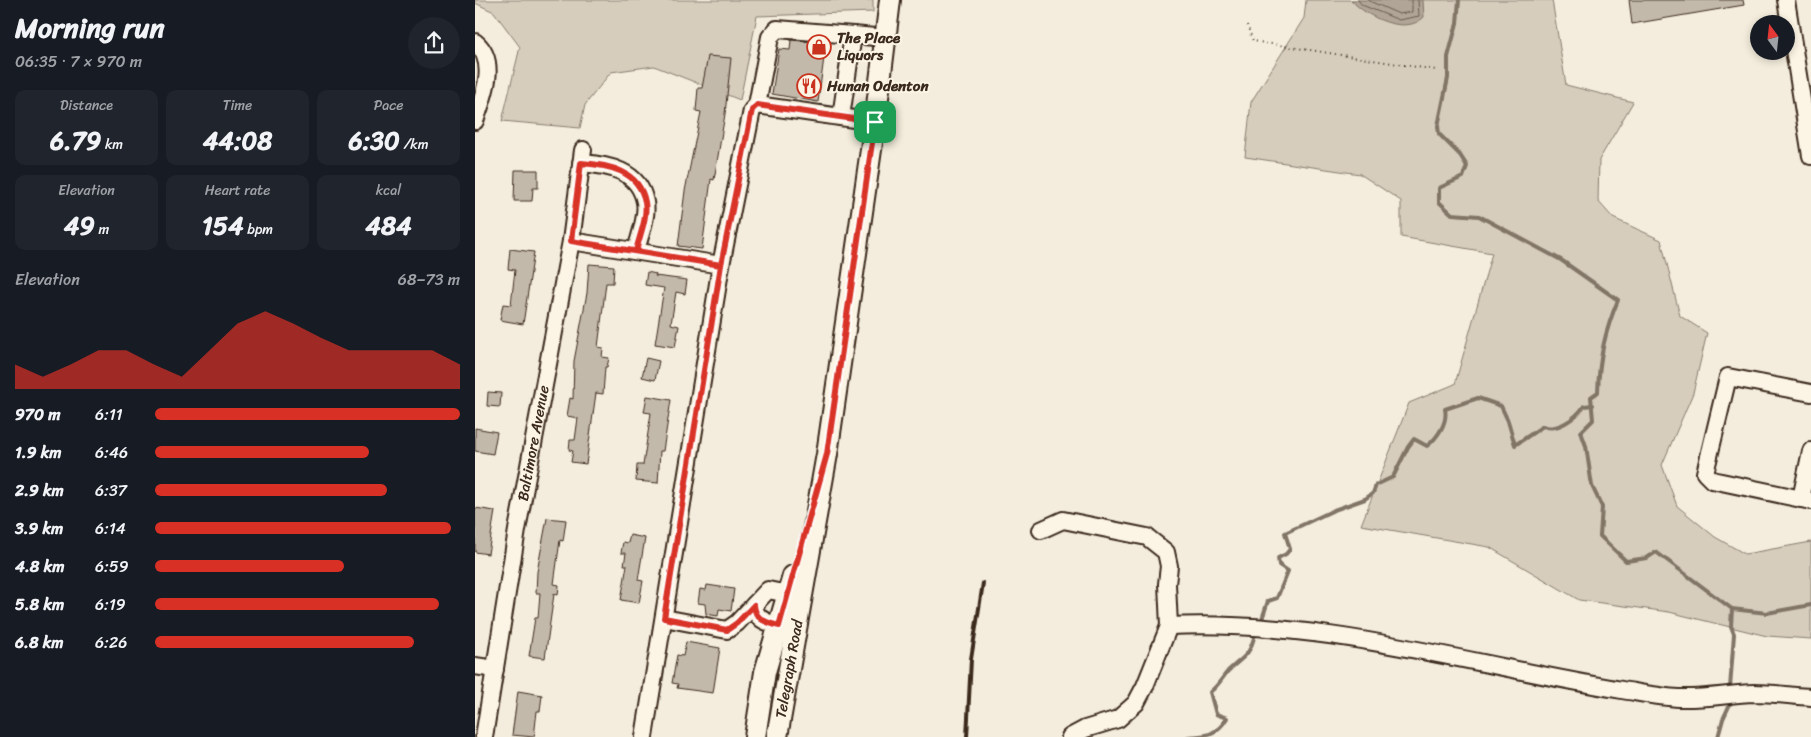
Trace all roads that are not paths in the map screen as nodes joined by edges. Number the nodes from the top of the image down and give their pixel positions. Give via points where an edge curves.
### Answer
1 (890, 0) edge
2 (1786, 0) edge
3 (853, 35) junction
4 (885, 38) junction
5 (475, 42) edge
6 (754, 107) junction
7 (841, 117) junction
8 (475, 121) edge
9 (875, 122) junction
10 (1811, 156) edge
11 (571, 241) junction
12 (636, 251) junction
13 (721, 265) junction
14 (1811, 393) edge
15 (1811, 451) edge
16 (827, 454) junction
17 (1806, 500) edge
18 (1041, 530) dead end
19 (787, 594) junction
20 (754, 605) junction
21 (664, 618) junction
22 (779, 626) junction
23 (1169, 626) junction
24 (475, 666) edge
25 (495, 669) junction
26 (1811, 697) edge
27 (485, 737) edge
28 (644, 737) edge
29 (755, 737) edge
30 (777, 737) edge
31 (1070, 737) edge

1 - 4 main road, Telegraph Road
2 - 10 street
3 - 4 street
3 - 6 street via 777,29 770,36
3 - 7 street
4 - 9 main road, Telegraph Road
5 - 8 street via 481,47 488,67 487,86
6 - 7 street
6 - 13 street
7 - 9 street
9 - 16 main road, Telegraph Road
11 - 12 street
11 - 12 street, Baltimore Avenue via 582,156 618,169 633,179 640,191 645,212
11 - 25 street, Baltimore Avenue via 517,530
12 - 13 street
13 - 21 street
14 - 17 street via 1728,377 1705,474 1712,480
15 - 17 street
16 - 19 main road, Telegraph Road
16 - 30 main road, Telegraph Road
18 - 23 street via 1063,520 1147,537 1166,552
19 - 20 street via 768,590
19 - 22 main road, Telegraph Road
20 - 21 street via 727,630
20 - 22 street via 757,615
21 - 28 street
22 - 29 main road, Telegraph Road via 765,672
23 - 26 street via 1205,624 1287,628 1678,698 1717,698 1755,693
23 - 31 street via 1136,703 1117,719
24 - 25 street
25 - 27 street, Baltimore Avenue

